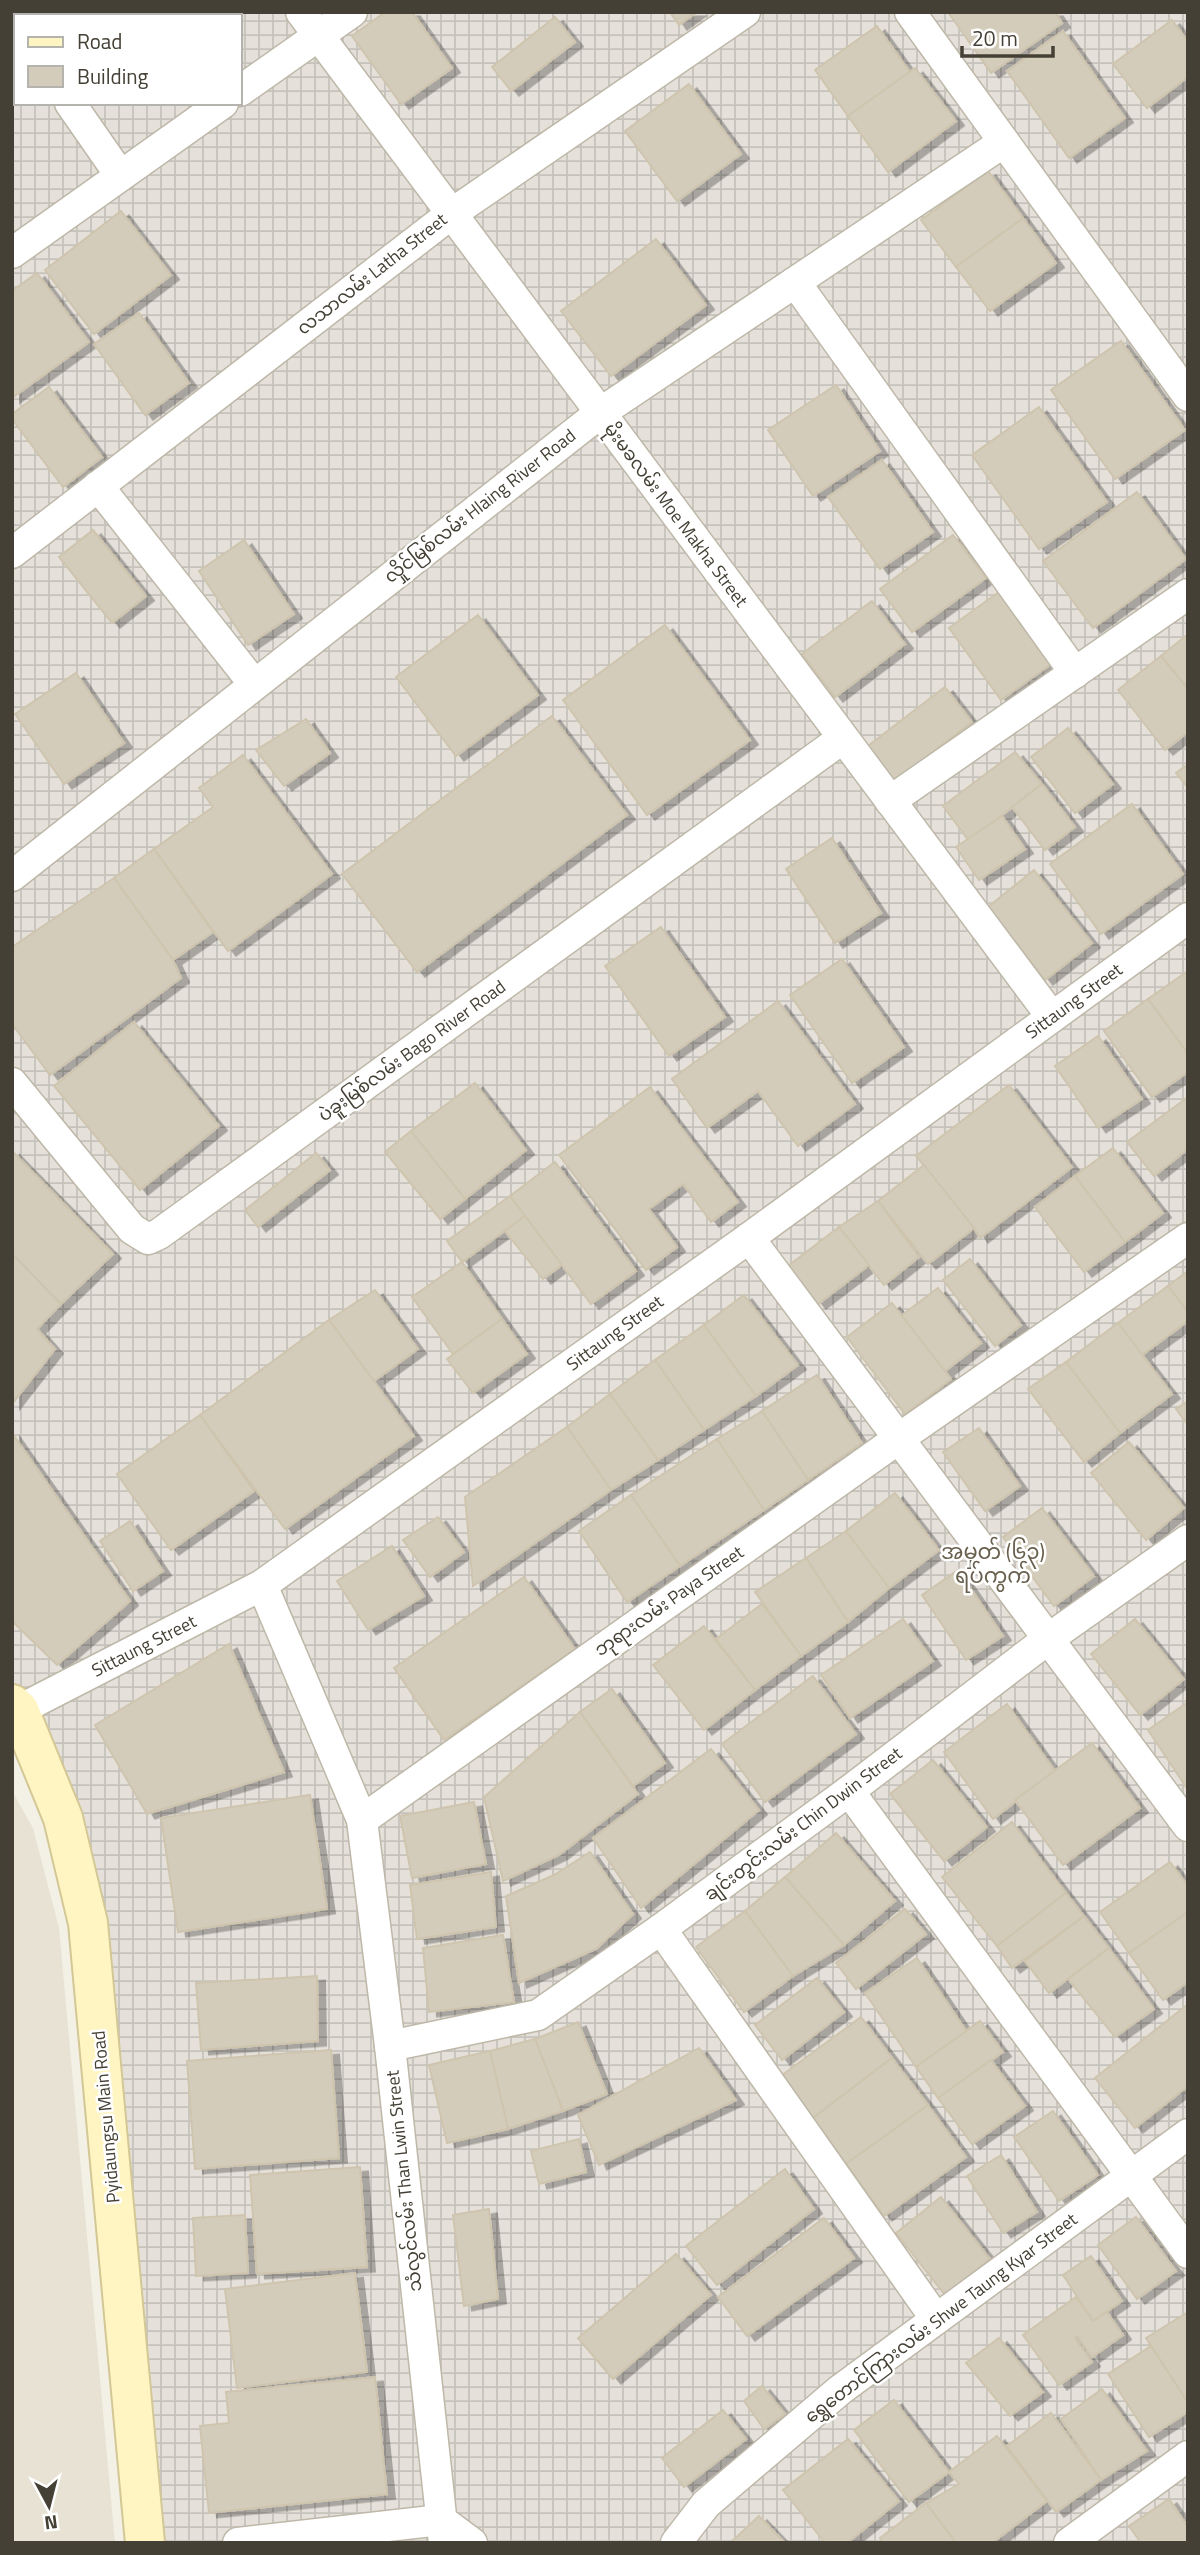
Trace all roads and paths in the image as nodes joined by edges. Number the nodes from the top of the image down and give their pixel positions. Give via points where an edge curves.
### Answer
1 (301, 12) edge
2 (352, 12) edge
3 (744, 12) edge
4 (910, 12) edge
5 (318, 37) junction
6 (242, 90) edge
7 (71, 105) edge
8 (220, 105) edge
9 (1004, 142) junction
10 (120, 175) junction
11 (451, 214) junction
12 (12, 253) edge
13 (795, 282) junction
14 (1188, 397) edge
15 (600, 413) junction
16 (98, 486) junction
17 (12, 553) edge
18 (1188, 594) edge
19 (1075, 673) junction
20 (254, 684) junction
21 (843, 738) junction
22 (890, 801) junction
23 (12, 876) edge
24 (1188, 918) edge
25 (1052, 1017) junction
26 (12, 1083) edge
27 (749, 1238) junction
28 (1188, 1238) edge
29 (898, 1438) junction
30 (1188, 1540) edge
31 (262, 1585) junction
32 (1048, 1639) junction
33 (16, 1707) edge
34 (849, 1791) junction
35 (362, 1821) junction
36 (1188, 1826) edge
37 (661, 1929) junction
38 (390, 2046) junction
39 (1188, 2134) edge
40 (1130, 2177) junction
41 (1188, 2253) edge
42 (936, 2319) junction
43 (1188, 2456) edge
44 (442, 2531) edge
45 (1104, 2532) edge
46 (145, 2543) edge
47 (238, 2543) edge
48 (472, 2543) edge
49 (676, 2543) edge
50 (1069, 2543) edge

1 - 5 street, မိုးမခလမ်း Moe Makha Street
2 - 5 street
3 - 11 street, လသာလမ်း Latha Street
4 - 9 street
5 - 6 street
5 - 11 street, မိုးမခလမ်း Moe Makha Street
7 - 10 street
8 - 10 street
9 - 13 street, လှိုင်မြစ်လမ်း Hlaing River Road
9 - 14 street
10 - 12 street
11 - 15 street, မိုးမခလမ်း Moe Makha Street
11 - 16 street, လသာလမ်း Latha Street
13 - 15 street, လှိုင်မြစ်လမ်း Hlaing River Road
13 - 19 street
15 - 20 street, လှိုင်မြစ်လမ်း Hlaing River Road
15 - 21 street, မိုးမခလမ်း Moe Makha Street
16 - 17 street, လသာလမ်း Latha Street
16 - 20 street
18 - 19 street
19 - 22 street
20 - 23 street, လှိုင်မြစ်လမ်း Hlaing River Road
21 - 22 street, မိုးမခလမ်း Moe Makha Street
21 - 26 street, ပဲခူးမြစ်လမ်း Bago River Road via 148,1239 132,1228
22 - 25 street, မိုးမခလမ်း Moe Makha Street
24 - 25 street, Sittaung Street
25 - 27 street, Sittaung Street
27 - 29 street
27 - 31 street, Sittaung Street
28 - 29 street, ဘုရားလမ်း Paya Street
29 - 32 street
29 - 35 street, ဘုရားလမ်း Paya Street
30 - 32 street, ချင်းတွင်းလမ်း Chin Dwin Street
31 - 33 street, Sittaung Street
31 - 35 street
32 - 34 street, ချင်းတွင်းလမ်း Chin Dwin Street
32 - 36 street
33 - 46 main road, Pyidaungsu Main Road via 62,1818 88,1923
34 - 37 street, ချင်းတွင်းလမ်း Chin Dwin Street
34 - 40 street
35 - 38 street, သံလွင်လမ်း Than Lwin Street
37 - 38 street, ချင်းတွင်းလမ်း Chin Dwin Street via 538,2015
37 - 42 street
38 - 44 street, သံလွင်လမ်း Than Lwin Street
39 - 40 street, ရွှေတောင်ကြားလမ်း Shwe Taung Kyar Street
40 - 41 street
40 - 42 street, ရွှေတောင်ကြားလမ်း Shwe Taung Kyar Street
42 - 49 street, ရွှေတောင်ကြားလမ်း Shwe Taung Kyar Street via 840,2390 706,2504
43 - 45 street
44 - 47 street
44 - 48 street
45 - 50 street

